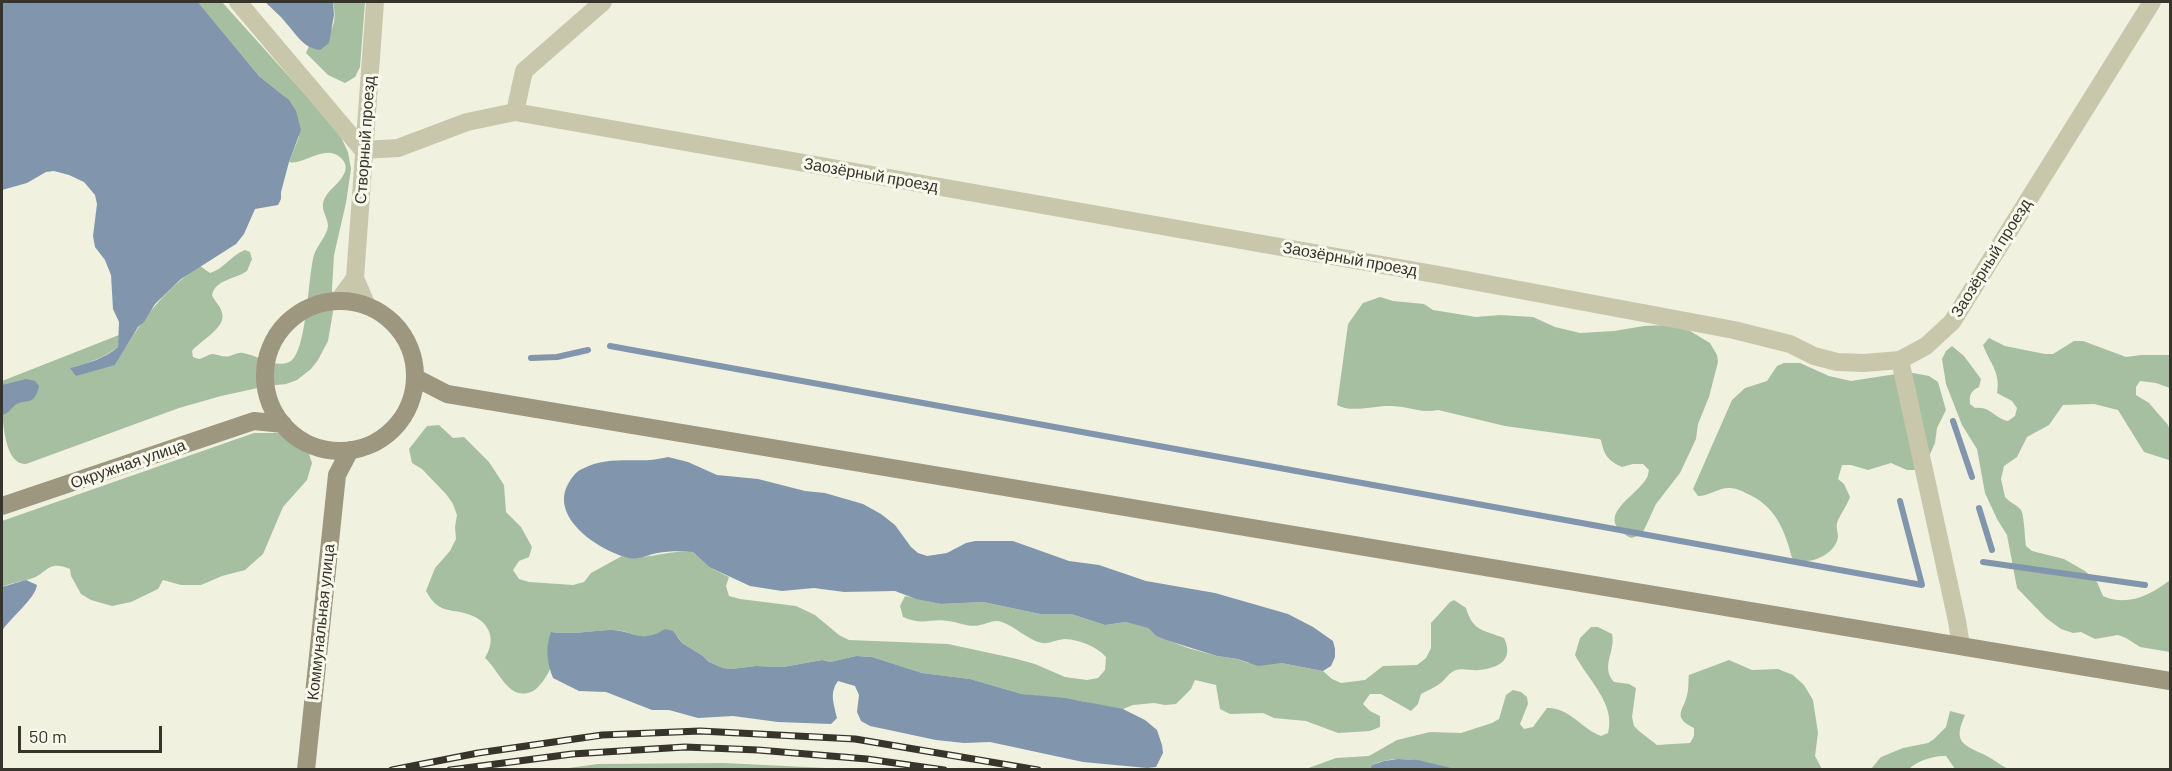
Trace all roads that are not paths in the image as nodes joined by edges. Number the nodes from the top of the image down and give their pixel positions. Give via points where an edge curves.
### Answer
1 (238, 2) edge
2 (375, 2) edge
3 (603, 2) edge
4 (2152, 2) edge
5 (515, 112) junction
6 (363, 150) junction
7 (355, 278) junction
8 (338, 301) junction
9 (367, 306) junction
10 (1900, 360) junction
11 (416, 378) junction
12 (447, 394) junction
13 (270, 401) junction
14 (411, 403) junction
15 (254, 422) junction
16 (283, 424) junction
17 (323, 449) junction
18 (350, 450) junction
19 (337, 475) junction
20 (2, 506) edge
21 (1960, 646) junction
22 (2170, 681) edge
23 (306, 770) edge

1 - 6 street
2 - 6 street, Створный проезд
3 - 5 street via 524,71
4 - 10 street, Заозёрный проезд via 1952,322 1926,346
5 - 6 street, Заозёрный проезд via 467,122 398,148
5 - 10 street, Заозёрный проезд via 1491,284 1734,330 1790,344 1837,362
6 - 7 street, Створный проезд
7 - 8 street
7 - 9 street
8 - 9 main road
8 - 13 main road via 310,306 290,319 274,338 266,361 265,385
9 - 11 main road via 382,313 400,330 412,352
10 - 21 street
11 - 12 main road
11 - 14 main road
12 - 14 main road
12 - 21 main road
13 - 15 main road
13 - 16 main road
14 - 18 main road via 398,425 379,441
15 - 16 main road
15 - 20 main road, Окружная улица
16 - 17 main road via 306,443
17 - 18 main road
17 - 19 main road
18 - 19 main road
19 - 23 main road, Коммунальная улица
21 - 22 main road

